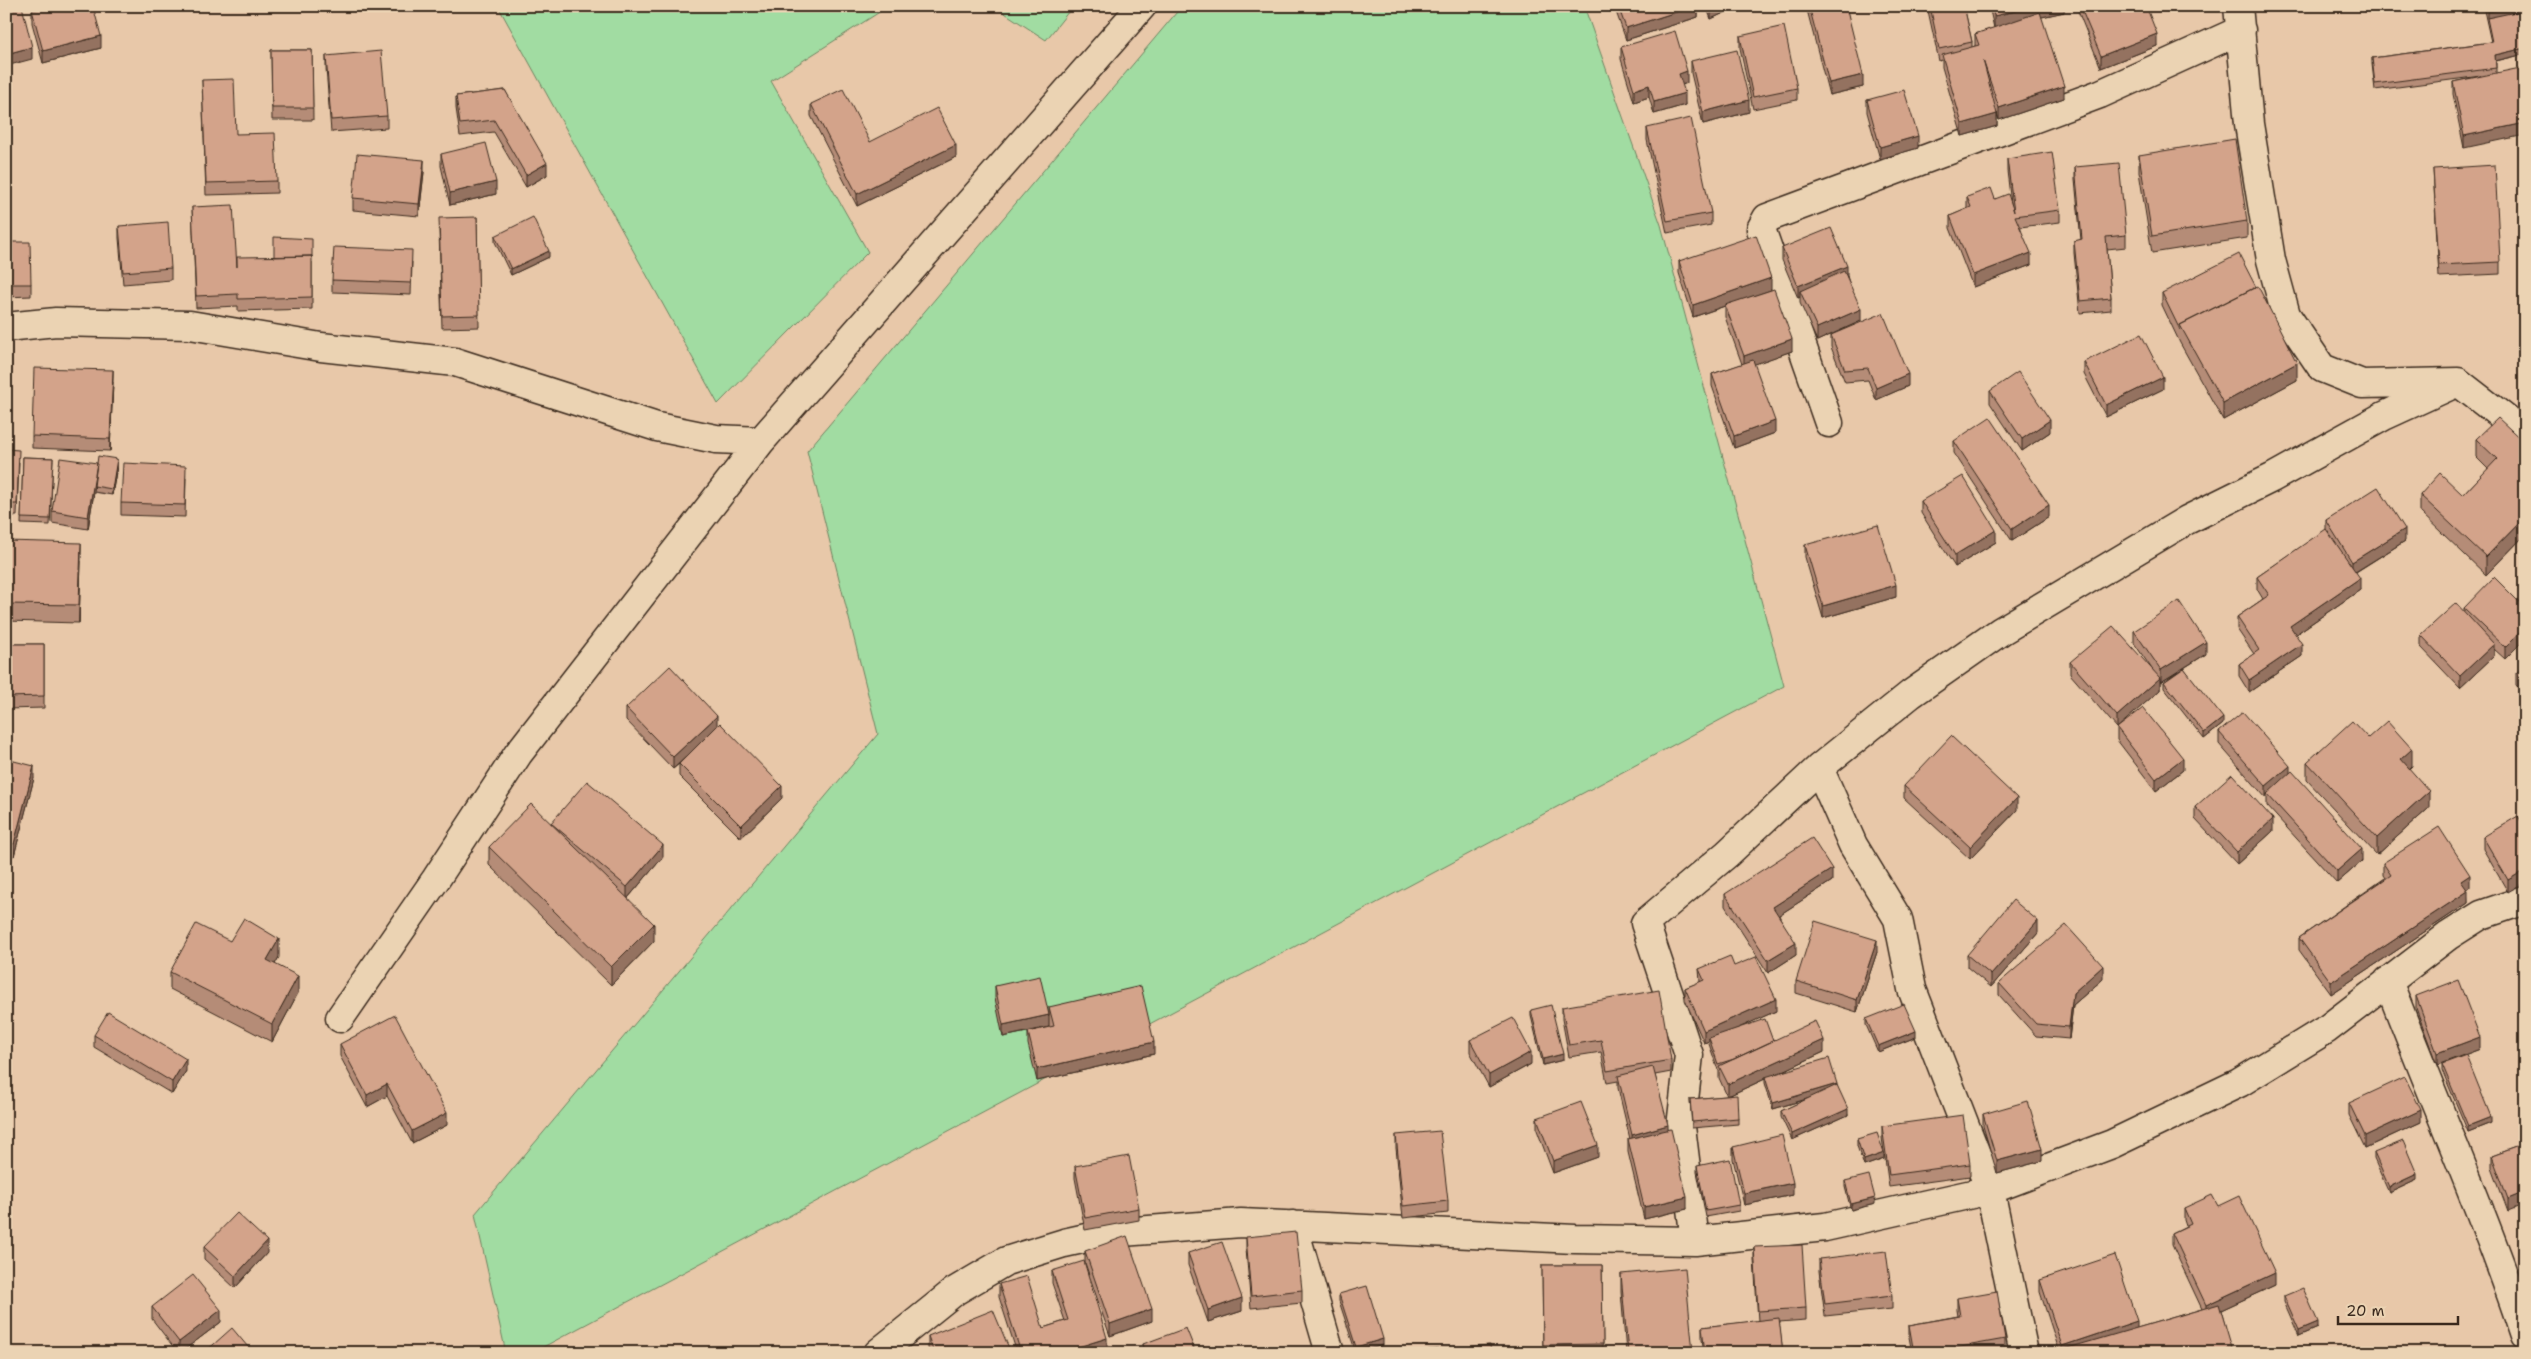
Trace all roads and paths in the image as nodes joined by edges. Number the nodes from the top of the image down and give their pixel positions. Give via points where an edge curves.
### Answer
1 (1142, 6) edge
2 (2239, 18) edge
3 (6, 327) edge
4 (2458, 382) junction
5 (1829, 423) dead end
6 (2522, 426) edge
7 (761, 441) junction
8 (1819, 768) junction
9 (2525, 900) edge
10 (2388, 980) junction
11 (340, 1018) dead end
12 (1990, 1190) junction
13 (1294, 1225) junction
14 (1695, 1241) junction
15 (2525, 1335) edge
16 (878, 1353) edge
17 (1330, 1353) edge
18 (2024, 1353) edge

1 - 7 street
2 - 4 street via 2249,124 2271,260 2286,315 2322,368 2354,381 2362,384
2 - 5 street via 2100,94 1767,218 1761,229
3 - 7 street via 56,322 190,325 321,347 455,362 657,427 716,439
4 - 6 street
4 - 8 street via 2384,416 2272,478 2187,520 2001,631 1911,694
7 - 11 street via 518,754
8 - 12 street via 1853,846 1898,919 1912,989
8 - 14 street via 1727,854 1645,923 1689,1055 1681,1127
9 - 10 street via 2481,915
10 - 12 street via 2327,1029 2239,1083 2112,1144
10 - 15 street via 2430,1092 2498,1255
12 - 14 street via 1825,1227
12 - 18 street
13 - 14 street via 1576,1239
13 - 16 street via 1241,1223 1109,1233 1064,1243 1006,1261 955,1290
13 - 17 street

